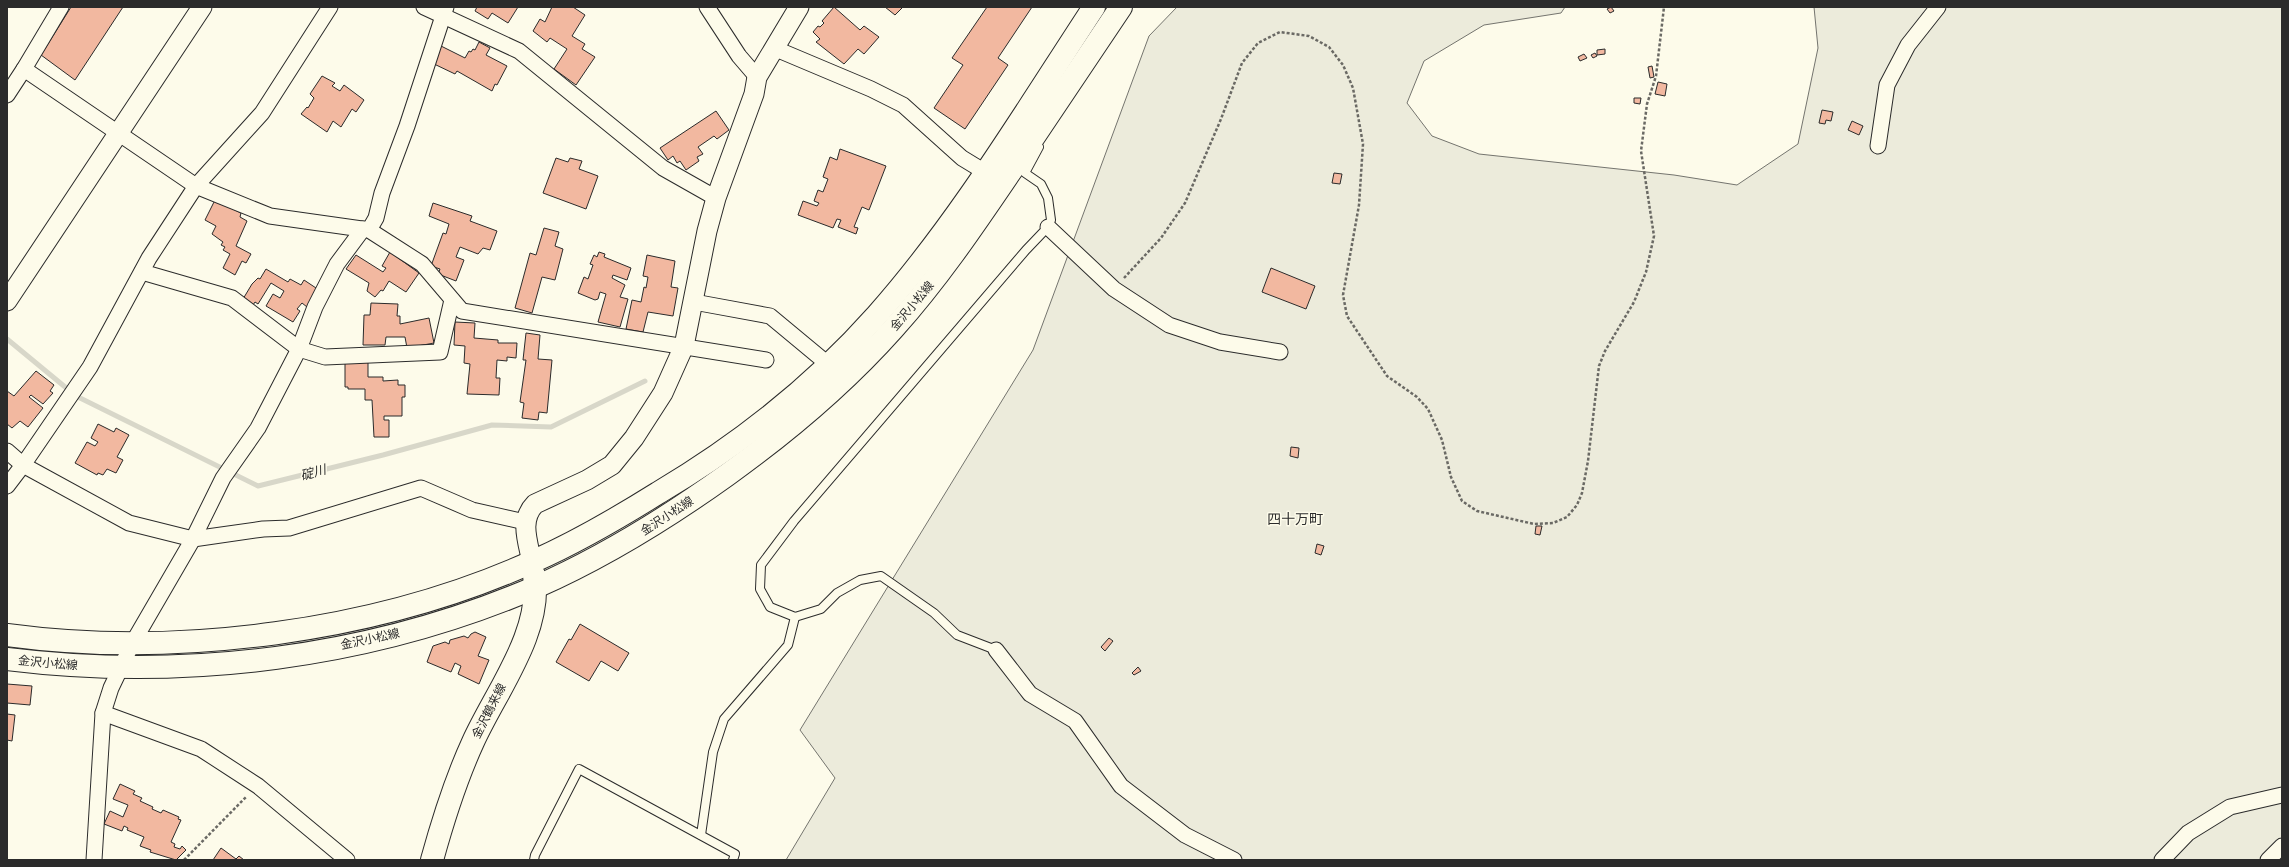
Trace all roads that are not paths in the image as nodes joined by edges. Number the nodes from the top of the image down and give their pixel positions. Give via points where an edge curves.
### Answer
1 (61, 7) edge
2 (202, 7) edge
3 (330, 7) edge
4 (424, 7) edge
5 (707, 7) edge
6 (799, 7) edge
7 (1094, 7) edge
8 (1121, 7) edge
9 (1938, 7) edge
10 (444, 10) edge
11 (776, 49) junction
12 (24, 69) junction
13 (1078, 72) junction
14 (757, 77) junction
15 (7, 95) edge
16 (117, 134) junction
17 (1878, 146) dead end
18 (985, 172) junction
19 (196, 186) junction
20 (716, 198) junction
21 (1048, 227) junction
22 (366, 230) junction
23 (142, 272) junction
24 (452, 300) junction
25 (7, 301) edge
26 (694, 302) junction
27 (684, 346) junction
28 (299, 349) junction
29 (1280, 352) dead end
30 (766, 360) dead end
31 (829, 365) junction
32 (7, 451) edge
33 (23, 466) junction
34 (7, 486) edge
35 (525, 522) junction
36 (193, 539) junction
37 (532, 562) junction
38 (536, 587) junction
39 (795, 617) junction
40 (7, 635) edge
41 (132, 644) junction
42 (996, 650) joint
43 (7, 659) edge
44 (120, 667) junction
45 (103, 713) junction
46 (2282, 795) edge
47 (701, 835) junction
48 (2282, 846) edge
49 (94, 860) edge
50 (347, 860) edge
51 (432, 860) edge
52 (534, 860) edge
53 (733, 860) edge
54 (1234, 860) edge
55 (2162, 860) edge
56 (2268, 860) edge

1 - 12 street
2 - 16 street
3 - 19 street via 262,113
4 - 10 street
5 - 14 street via 739,56
6 - 11 street
7 - 18 main road, 金沢小松線
8 - 13 main road, 金沢小松線
9 - 17 street via 1908,45 1887,85
10 - 20 street via 519,51 663,168
10 - 22 street via 407,126 382,193 376,218
11 - 14 street
11 - 18 street via 871,89 902,105 962,158
12 - 15 street
12 - 16 street
13 - 21 lane via 1025,173 1041,184 1048,198 1051,220
13 - 38 main road, 金沢小松線 via 973,230 892,330 845,378 784,433 692,500 637,535
14 - 20 street via 754,94
16 - 19 street
16 - 25 street
18 - 31 main road, 金沢小松線 via 956,217 919,266
19 - 22 street via 270,216
19 - 23 street
20 - 26 street via 700,262
21 - 29 street via 1114,289 1170,325 1220,342
21 - 39 lane via 799,515 761,565 760,589 770,607
22 - 24 street via 422,264
22 - 28 street via 337,264 315,307
23 - 28 street via 232,298
23 - 33 street via 90,367
24 - 27 street via 462,311
24 - 28 street via 440,352 325,356
26 - 27 street
26 - 31 street via 770,316
27 - 30 street
27 - 35 street via 663,393 622,454 599,474 535,504
28 - 36 street via 258,428 223,478
31 - 37 main road, 金沢小松線 via 778,410 677,482 619,517
32 - 33 street
33 - 34 street
33 - 36 street via 129,523
35 - 36 street via 472,510 421,488 289,528
35 - 37 street
36 - 41 street
37 - 38 main road, 金沢鶴来線
37 - 41 main road, 金沢小松線 via 424,601 319,626 261,636
38 - 44 main road, 金沢小松線 via 433,624 378,639 262,659 166,667
38 - 51 main road, 金沢鶴来線 via 532,620 473,742
39 - 42 lane via 821,609 837,593 860,580 881,576 934,614 957,636
39 - 47 lane via 788,645 724,719 714,752
40 - 41 main road, 金沢小松線 via 66,642
41 - 44 street
42 - 54 street via 1030,694 1075,720 1121,786 1185,835
43 - 44 main road, 金沢小松線 via 63,665
44 - 45 street
45 - 49 street
45 - 50 street via 201,749 258,786
46 - 55 street via 2230,807 2188,833
47 - 52 lane via 580,769
47 - 53 lane via 735,854
48 - 56 street

